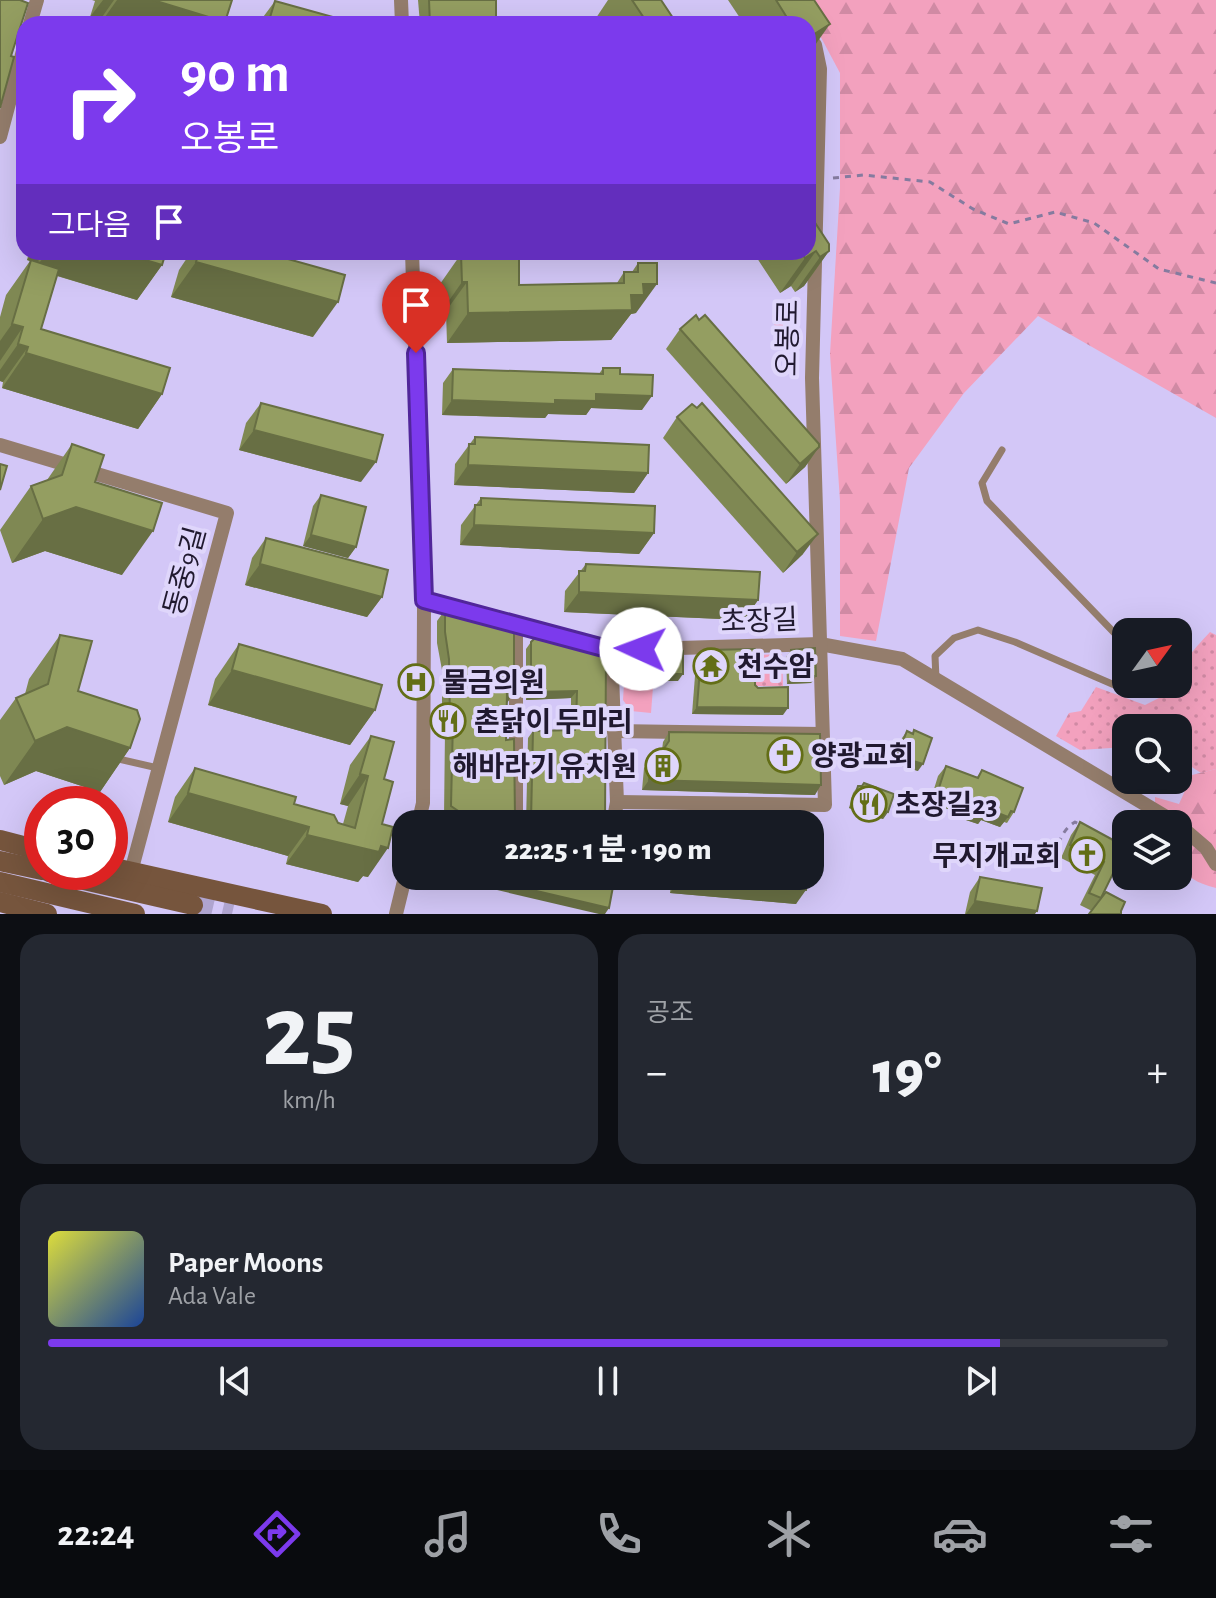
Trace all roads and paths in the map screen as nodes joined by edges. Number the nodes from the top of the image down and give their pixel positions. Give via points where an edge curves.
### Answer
1 (816, 50) edge
2 (16, 77) edge
3 (0, 137) edge
4 (817, 180) junction
5 (816, 220) edge
6 (412, 260) edge
7 (815, 260) edge
8 (1216, 283) edge
9 (0, 445) edge
10 (1002, 450) dead end
11 (424, 600) junction
12 (516, 626) junction
13 (1112, 630) edge
14 (820, 644) junction
15 (611, 650) junction
16 (936, 681) junction
17 (1112, 684) edge
18 (614, 731) junction
19 (822, 734) junction
20 (112, 757) edge
21 (158, 768) junction
22 (617, 802) junction
23 (421, 810) edge
24 (516, 810) edge
25 (616, 810) edge
26 (1154, 810) edge
27 (1087, 828) edge
28 (1192, 836) edge
29 (0, 840) edge
30 (24, 846) edge
31 (1055, 855) dead end
32 (0, 861) edge
33 (1216, 864) edge
34 (24, 866) edge
35 (128, 871) edge
36 (131, 872) junction
37 (0, 882) edge
38 (128, 890) edge
39 (402, 890) edge
40 (0, 902) edge
41 (193, 905) tunnel mouth
42 (47, 914) edge
43 (135, 914) edge
44 (322, 914) edge
45 (396, 914) edge

1 - 4 street, 오봉로
2 - 3 street
4 - 5 street, 오봉로
4 - 8 path via 864,175 930,182 1009,224 1055,212 1094,223 1159,269
6 - 11 street
7 - 14 street, 오봉로 via 812,378
9 - 21 street, 동중9길 via 227,513
10 - 13 lane via 982,483 987,501
11 - 12 street, 초장길
11 - 23 street
12 - 15 street, 초장길
12 - 24 street
14 - 15 street, 초장길
14 - 16 street via 902,659
14 - 19 street, 초장길
15 - 18 street
16 - 17 lane via 935,656 954,638 978,630
16 - 26 street
18 - 19 street
18 - 22 street
19 - 22 street, 초장길 via 825,805
20 - 21 lane
21 - 36 street, 동중9길
22 - 25 street
27 - 31 path via 1075,822 1068,826
28 - 33 street
29 - 30 main road
32 - 34 main road
35 - 36 main road
36 - 44 main road
37 - 43 main road
38 - 41 main road
39 - 45 street
40 - 42 main road

